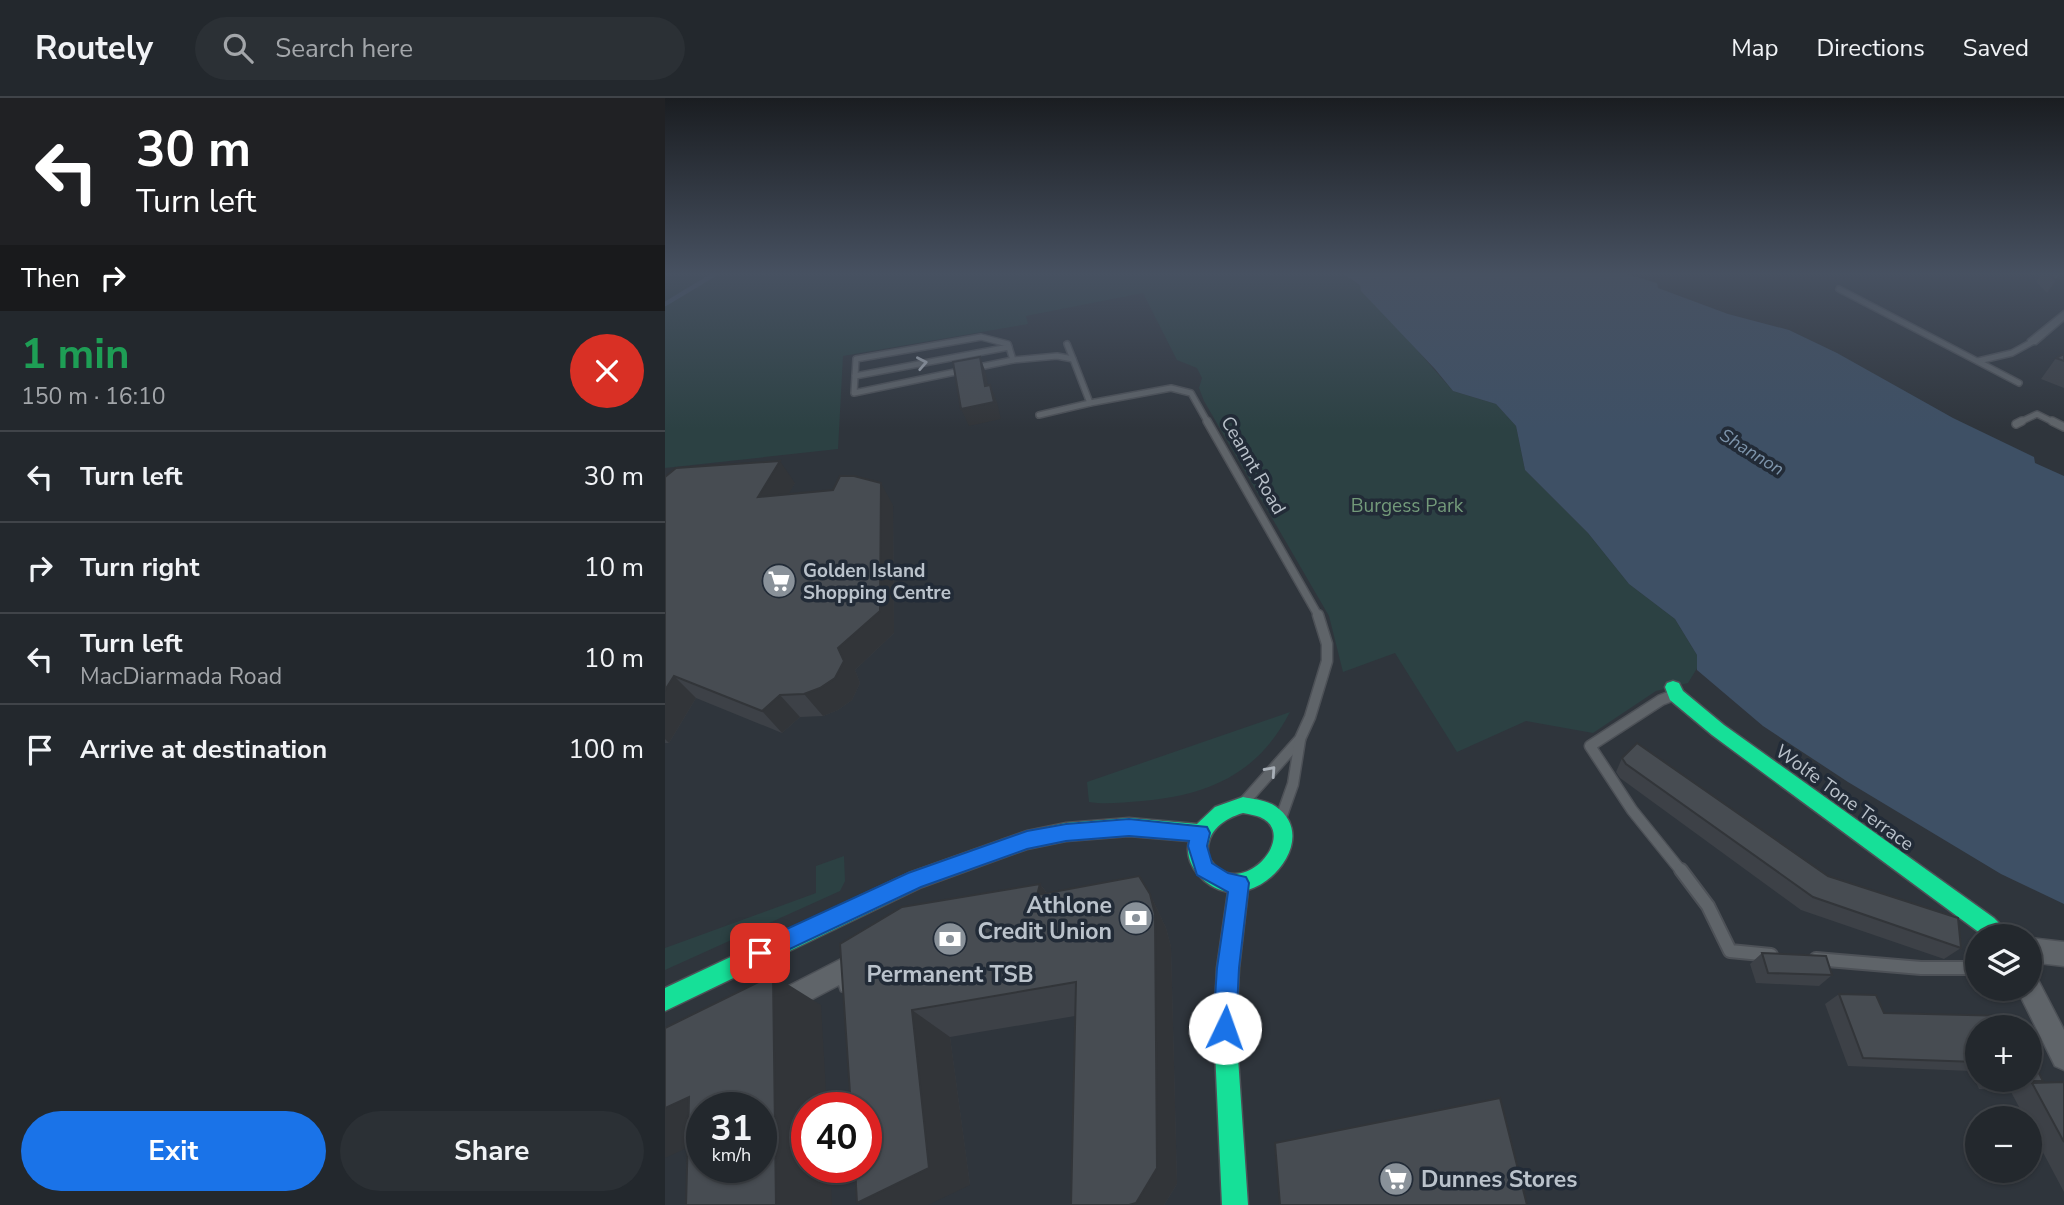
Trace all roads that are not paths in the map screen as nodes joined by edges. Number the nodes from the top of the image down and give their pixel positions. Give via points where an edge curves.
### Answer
1 (1909, 326) edge
2 (2051, 326) edge
3 (2032, 342) joint
4 (1067, 344) dead end
5 (1009, 347) junction
6 (1073, 359) junction
7 (1013, 360) junction
8 (1977, 361) junction
9 (855, 376) junction
10 (2019, 383) dead end
11 (1090, 403) junction
12 (1039, 415) dead end
13 (2016, 424) dead end
14 (2064, 427) edge
15 (1674, 691) joint
16 (1300, 739) junction
17 (1243, 804) junction
18 (1280, 823) junction
19 (1201, 833) junction
20 (1239, 883) junction
21 (1986, 924) edge
22 (2042, 951) edge
23 (2064, 954) edge
24 (1785, 956) edge
25 (1798, 957) edge
26 (1965, 968) edge
27 (665, 1000) edge
28 (2035, 1001) edge
29 (852, 1006) edge
30 (763, 1013) edge
31 (2064, 1057) edge
32 (1235, 1205) edge

1 - 8 lane
2 - 3 street
3 - 8 lane via 2012,353
4 - 6 lane
5 - 7 lane
9 -> 5 lane
5 - 9 lane via 981,337 856,359
6 - 7 lane
6 - 11 lane
7 - 9 lane via 853,393
8 - 10 lane
11 - 12 lane, Ceannt Road
11 - 16 lane, Ceannt Road via 1171,388 1191,393 1319,617 1327,661
13 - 14 lane via 2037,414
15 - 21 street, Wolfe Tone Terrace via 1751,755
15 - 24 lane via 1590,746 1632,810 1708,906 1730,951
17 -> 16 lane, Ceannt Road
16 - 18 lane, Ceannt Road via 1293,784
17 - 18 street via 1268,810
17 - 19 street via 1218,813
18 - 20 street via 1285,836 1280,858 1256,880
19 - 20 street via 1197,846 1204,869 1225,882
19 - 27 street via 1129,827 1027,840 916,880
20 - 32 street via 1225,1028
22 - 23 street
25 - 26 lane
28 - 31 street
29 - 30 street via 849,967

